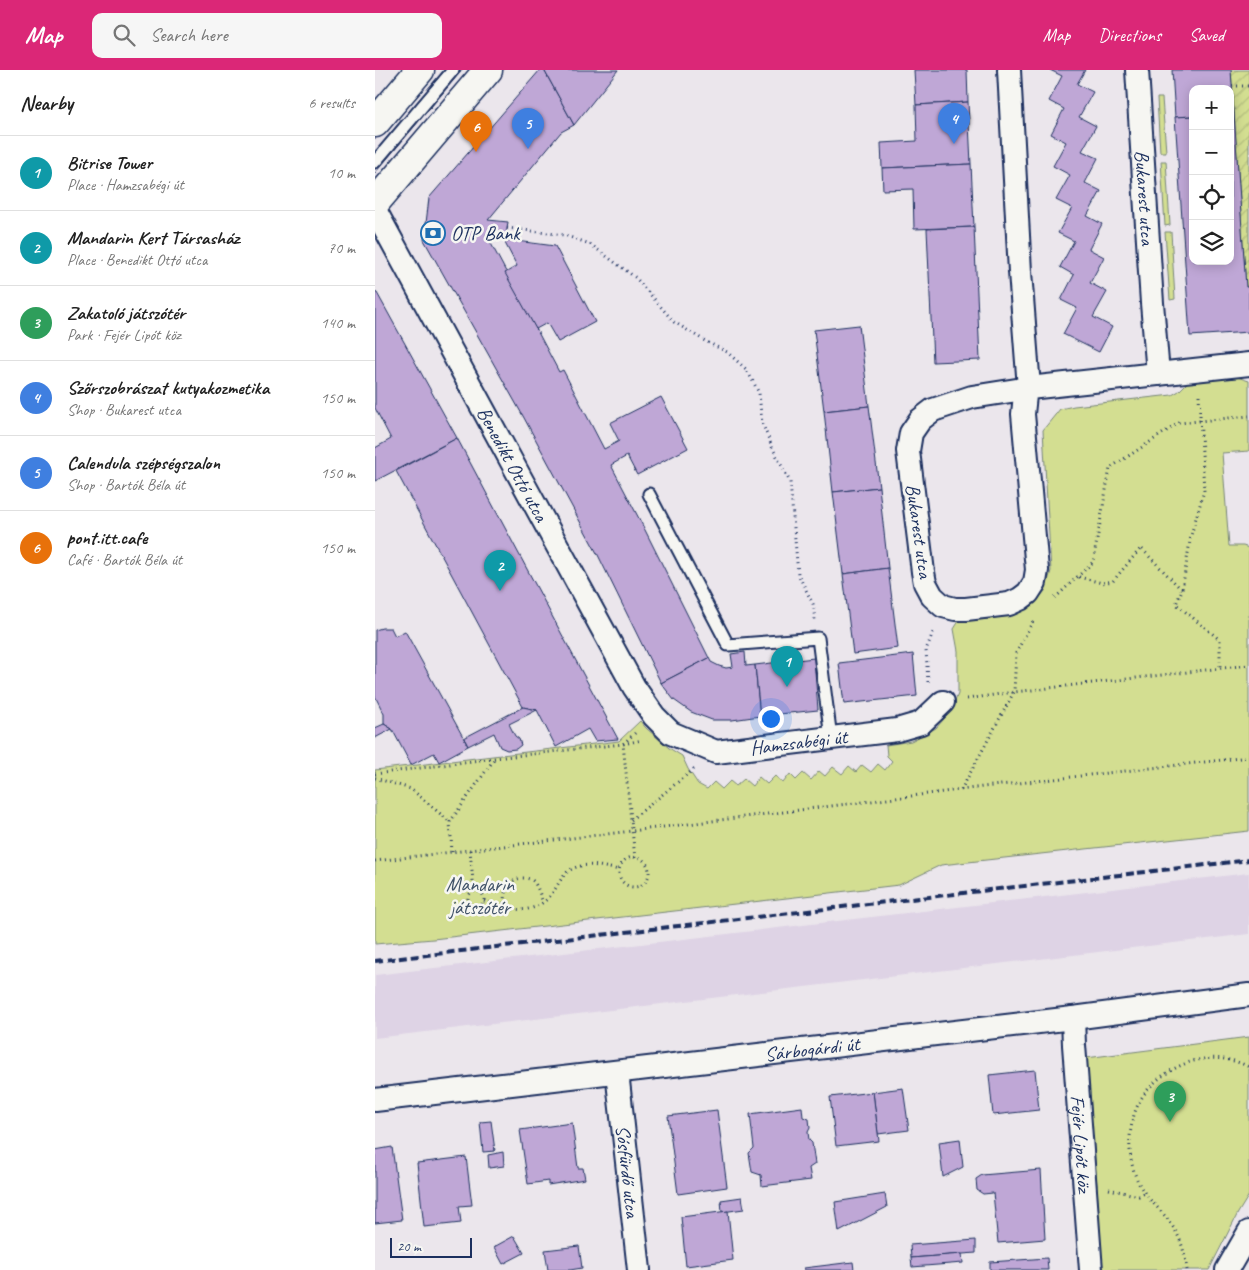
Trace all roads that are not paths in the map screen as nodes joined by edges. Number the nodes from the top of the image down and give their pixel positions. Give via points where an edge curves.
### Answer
1 (420, 70) edge
2 (453, 70) edge
3 (488, 70) edge
4 (1009, 70) edge
5 (1137, 70) edge
6 (375, 123) edge
7 (375, 162) edge
8 (375, 203) edge
9 (375, 210) edge
10 (1249, 364) edge
11 (1158, 374) junction
12 (1029, 388) junction
13 (649, 494) dead end
14 (943, 702) road end
15 (655, 716) joint
16 (831, 738) junction
17 (1249, 996) edge
18 (1073, 1018) junction
19 (617, 1072) junction
20 (375, 1100) edge
21 (1249, 1232) edge
22 (639, 1270) edge
23 (1091, 1270) edge
24 (1227, 1270) edge

1 - 6 main road
2 - 7 lane
3 - 8 main road
4 - 12 street, Bukarest utca
5 - 11 street, Bukarest utca
9 - 15 street, Benedikt Ottó utca via 630,679
10 - 11 street
11 - 12 street, Bukarest utca
12 - 12 street, Bukarest utca via 1025,394 1023,414 1037,570 1035,582 1028,593 1009,604 966,609 943,606 925,583 908,451 911,433 933,410 972,397
13 - 16 lane via 728,645 819,638
14 - 16 street, Hamzsabégi út via 921,723 897,730
15 - 16 street, Hamzsabégi út via 671,733 716,752
17 - 18 street, Sárbogárdi út
18 - 19 street, Sárbogárdi út
18 - 23 street, Fejér Lipót köz
19 - 20 street, Sárbogárdi út
19 - 22 street, Sósfürdő utca
21 - 24 street

